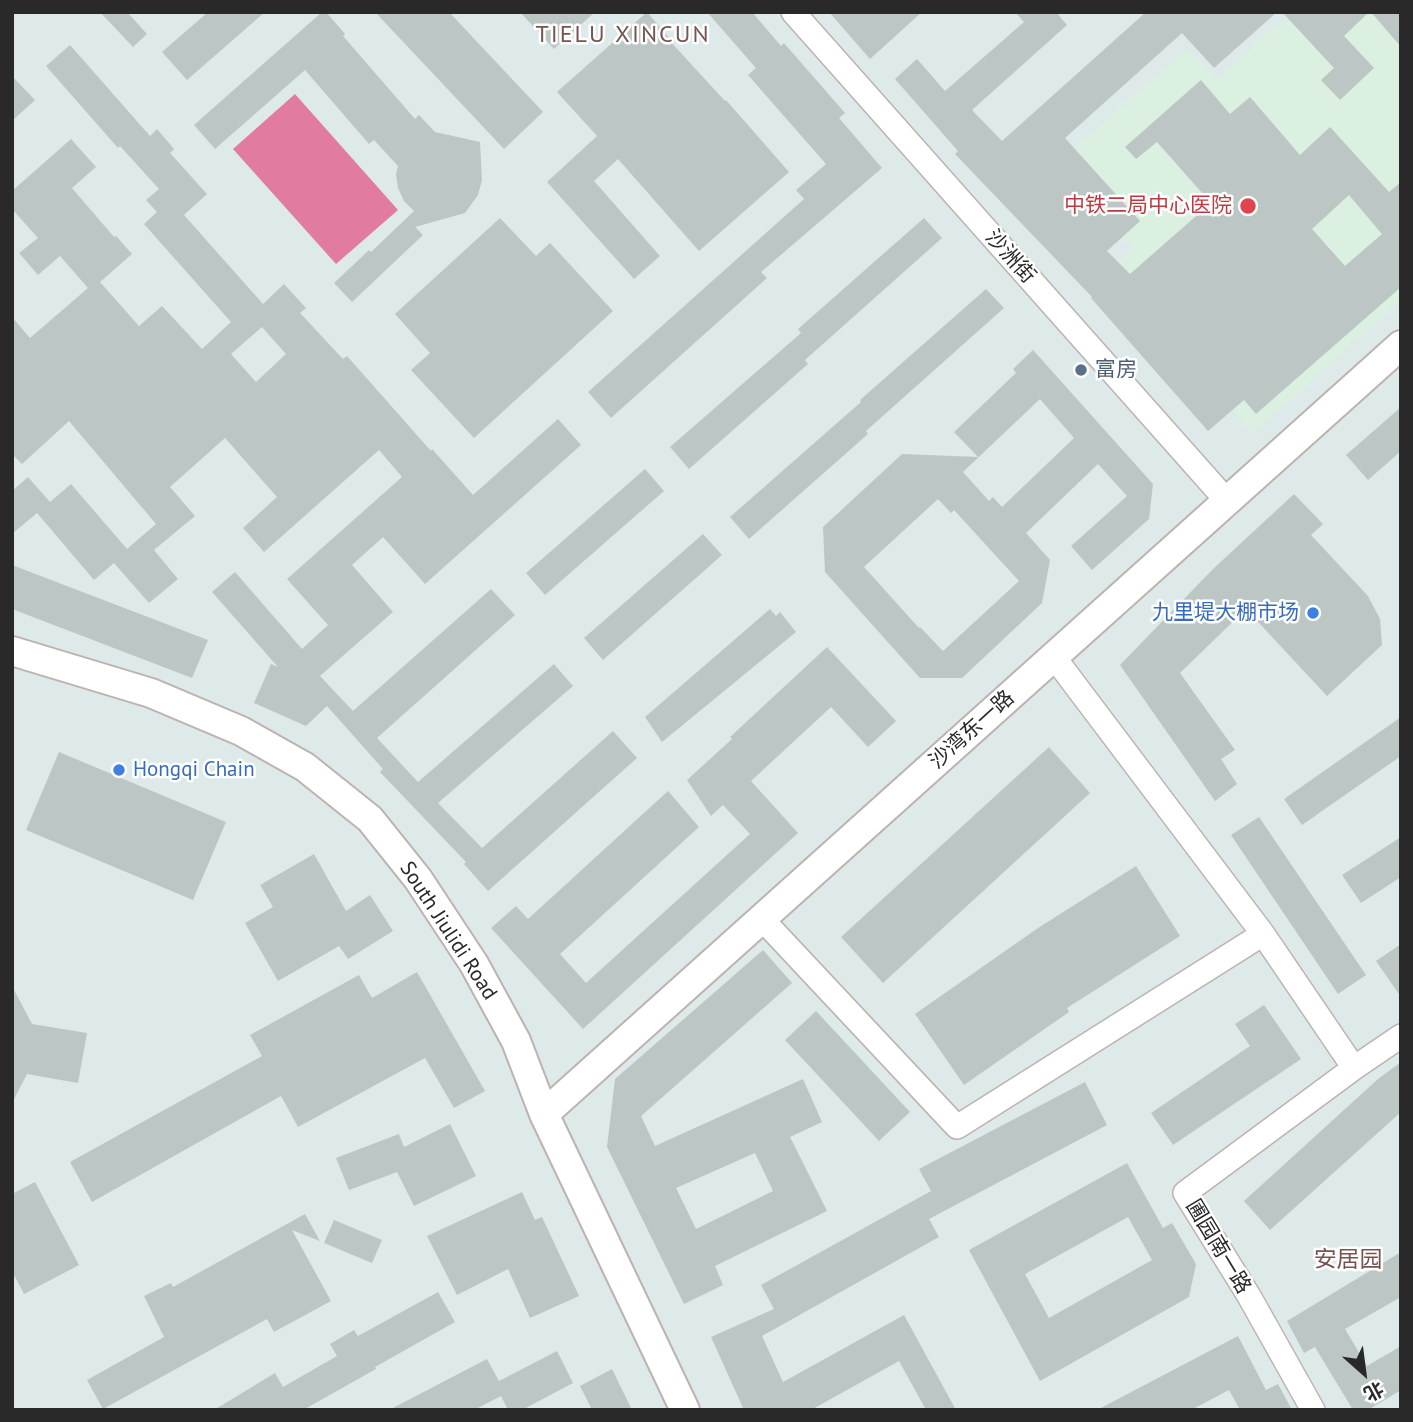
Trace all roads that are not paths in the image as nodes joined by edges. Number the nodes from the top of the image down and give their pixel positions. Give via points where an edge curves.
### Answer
1 (793, 12) edge
2 (1401, 345) edge
3 (1227, 501) junction
4 (12, 650) edge
5 (1054, 657) junction
6 (762, 919) junction
7 (1263, 934) junction
8 (1401, 1036) edge
9 (1353, 1068) junction
10 (544, 1114) junction
11 (685, 1410) edge
12 (1313, 1410) edge

1 - 3 street, 沙洲街
2 - 3 street, 沙湾东一路
3 - 5 street, 沙湾东一路
4 - 10 street, South Jiulidi Road via 151,693 241,731 305,767 370,820 418,879 474,964 516,1041
5 - 6 street, 沙湾东一路
5 - 7 street
6 - 7 street via 957,1127
6 - 10 street, 沙湾东一路
7 - 9 street
8 - 9 street
9 - 12 street, 圃园南一路 via 1185,1193
10 - 11 street, South Jiulidi Road

